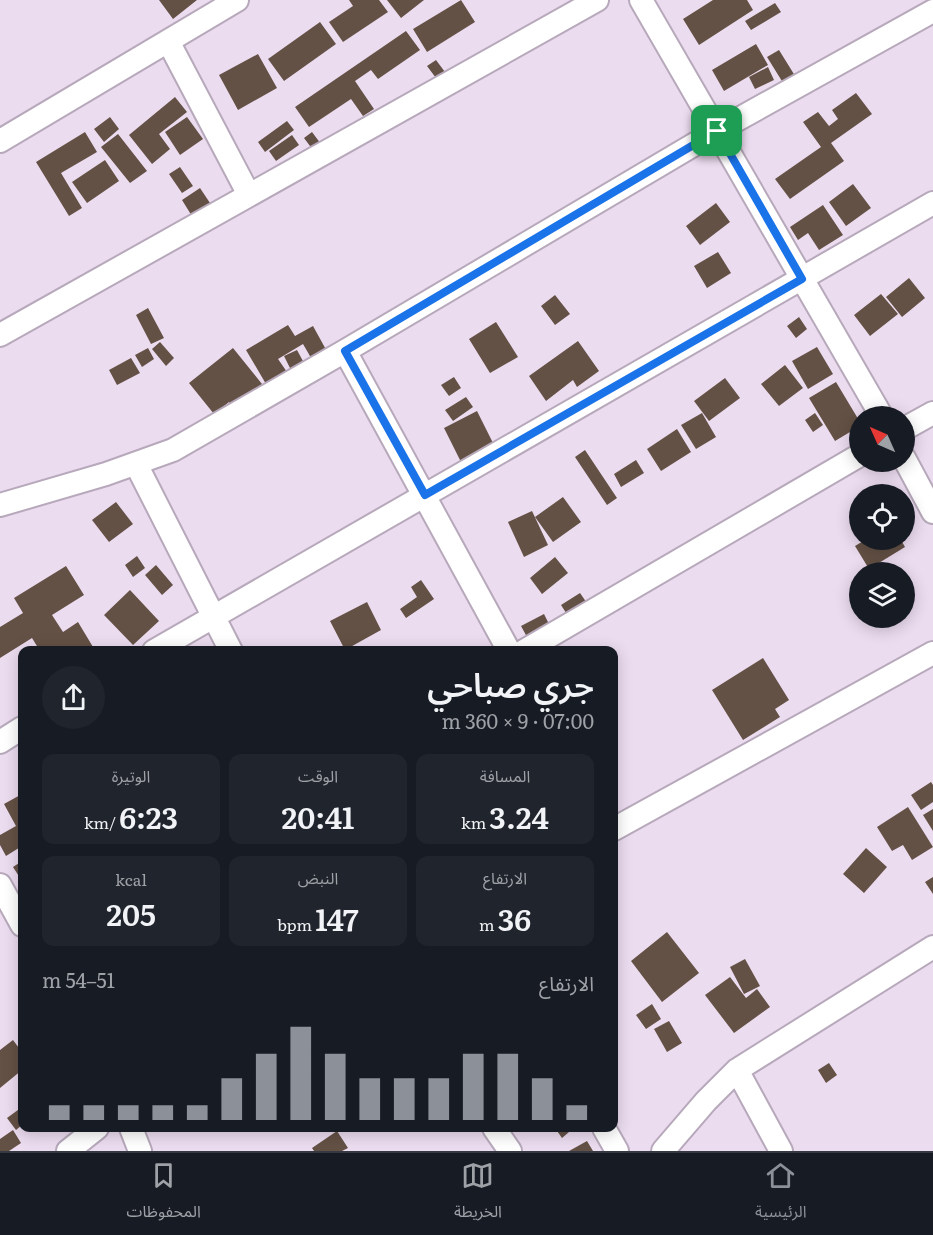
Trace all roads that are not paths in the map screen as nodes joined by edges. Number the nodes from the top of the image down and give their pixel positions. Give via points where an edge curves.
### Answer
1 (237, 0) edge
2 (597, 0) edge
3 (641, 0) edge
4 (933, 11) edge
5 (168, 41) junction
6 (717, 131) junction
7 (0, 141) edge
8 (249, 195) junction
9 (933, 203) edge
10 (802, 279) junction
11 (0, 335) edge
12 (345, 351) junction
13 (876, 406) edge
14 (933, 413) edge
15 (915, 423) edge
16 (849, 461) edge
17 (136, 464) junction
18 (912, 472) edge
19 (425, 495) junction
20 (0, 505) edge
21 (933, 512) edge
22 (213, 616) junction
23 (162, 646) edge
24 (228, 646) edge
25 (506, 646) edge
26 (533, 646) edge
27 (933, 653) edge
28 (18, 731) edge
29 (0, 742) edge
30 (618, 827) edge
31 (0, 885) edge
32 (18, 916) edge
33 (933, 947) edge
34 (737, 1070) junction
35 (93, 1132) edge
36 (133, 1132) edge
37 (497, 1132) edge
38 (605, 1132) edge
39 (68, 1151) edge
40 (140, 1151) edge
41 (510, 1151) edge
42 (617, 1151) edge
43 (663, 1151) edge
44 (781, 1151) edge

1 - 5 street
2 - 8 street
3 - 6 street
4 - 6 street
5 - 7 street
5 - 8 street
6 - 10 street
6 - 12 street
8 - 11 street
9 - 10 street
10 - 13 street
10 - 19 street
12 - 17 street via 173,450
12 - 19 street
14 - 15 street
16 - 26 street
17 - 20 street
17 - 22 street
18 - 21 street
19 - 22 street
19 - 25 street
22 - 23 street
22 - 24 street
27 - 30 street
28 - 29 street
31 - 32 street
33 - 34 street
34 - 43 street
34 - 44 street
35 - 39 street
36 - 40 street
37 - 41 street
38 - 42 street

